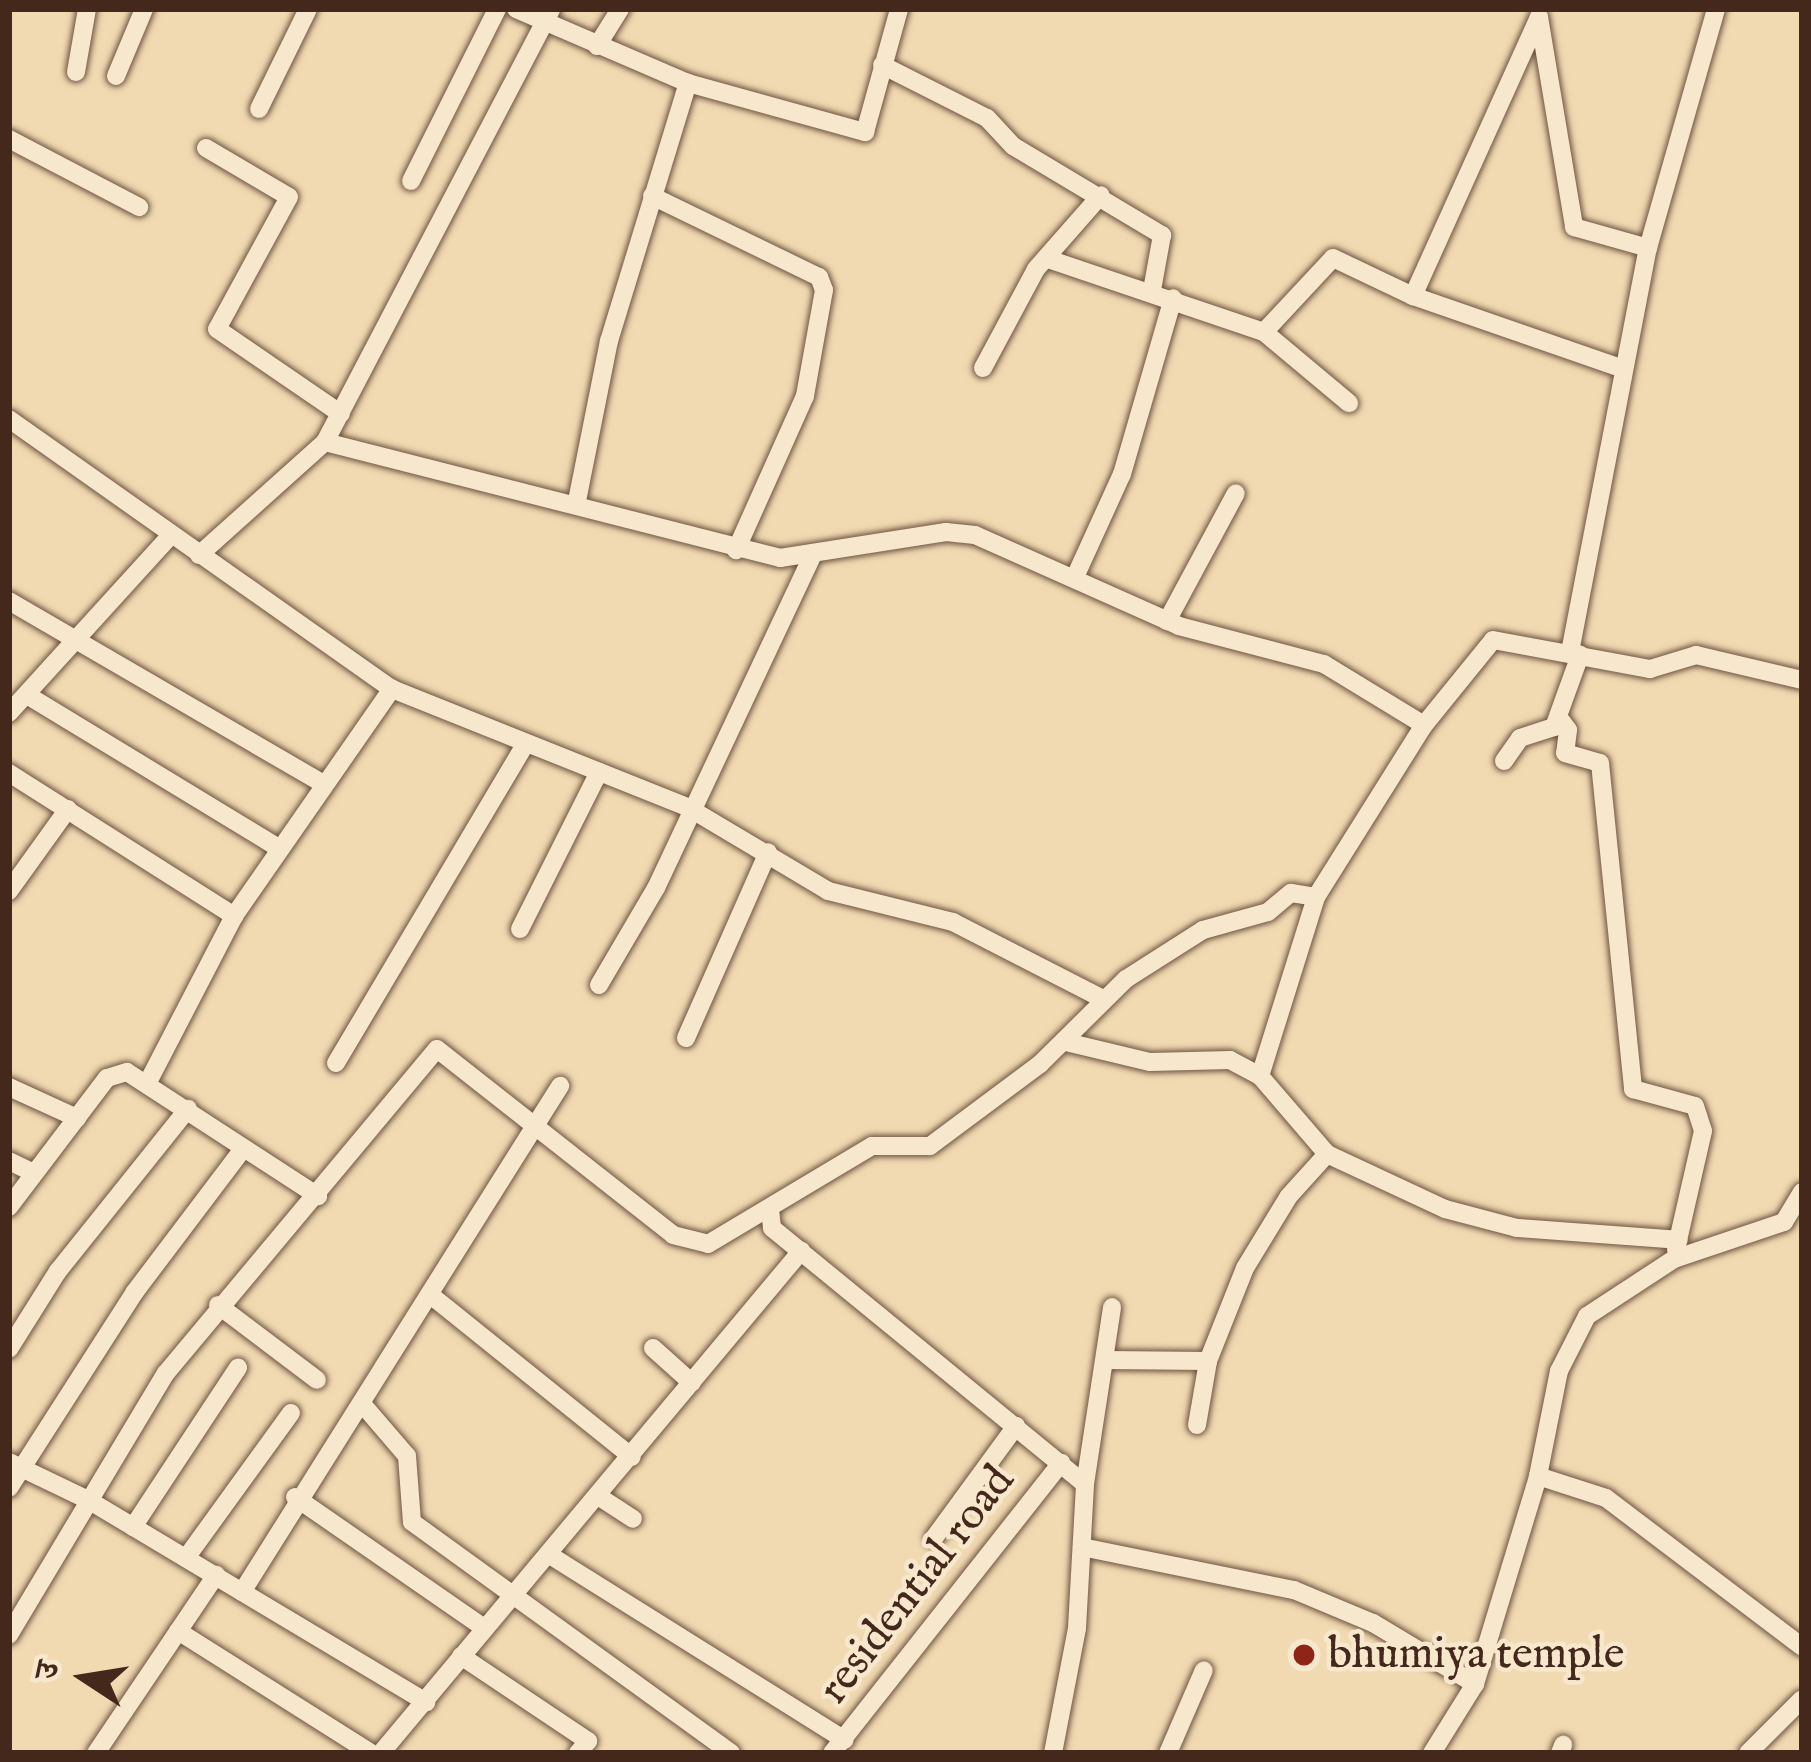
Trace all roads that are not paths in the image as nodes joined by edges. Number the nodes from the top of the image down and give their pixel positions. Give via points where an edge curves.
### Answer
1 (87, 9) edge
2 (144, 9) edge
3 (308, 9) edge
4 (497, 9) edge
5 (516, 9) edge
6 (620, 9) edge
7 (899, 9) edge
8 (1716, 9) edge
9 (1541, 13) edge
10 (547, 15) edge
11 (597, 46) junction
12 (881, 65) junction
13 (76, 72) dead end
14 (116, 76) dead end
15 (688, 83) junction
16 (259, 109) dead end
17 (9, 139) edge
18 (206, 148) dead end
19 (412, 181) dead end
20 (1101, 195) junction
21 (652, 196) junction
22 (140, 206) dead end
23 (1648, 248) junction
24 (1052, 260) junction
25 (1152, 290) junction
26 (1413, 296) junction
27 (1174, 298) junction
28 (1264, 332) junction
29 (983, 368) dead end
30 (1624, 369) junction
31 (1348, 403) dead end
32 (341, 414) junction
33 (9, 419) edge
34 (325, 442) junction
35 (1237, 493) dead end
36 (577, 501) junction
37 (171, 535) junction
38 (736, 550) junction
39 (199, 555) junction
40 (811, 558) junction
41 (1075, 577) junction
42 (9, 601) edge
43 (1168, 621) junction
44 (74, 642) junction
45 (1575, 654) junction
46 (1802, 680) edge
47 (392, 689) junction
48 (27, 695) junction
49 (9, 713) edge
50 (1558, 718) junction
51 (1424, 725) junction
52 (526, 743) junction
53 (1504, 761) dead end
54 (9, 772) edge
55 (599, 772) junction
56 (322, 784) junction
57 (689, 808) junction
58 (68, 809) junction
59 (277, 847) junction
60 (767, 853) junction
61 (9, 891) edge
62 (1316, 897) junction
63 (234, 916) junction
64 (520, 929) dead end
65 (599, 985) dead end
66 (1103, 999) junction
67 (686, 1038) dead end
68 (1066, 1042) junction
69 (336, 1063) dead end
70 (1260, 1076) junction
71 (148, 1082) junction
72 (560, 1086) dead end
73 (9, 1087) edge
74 (188, 1109) junction
75 (77, 1118) junction
76 (531, 1127) junction
77 (243, 1149) junction
78 (1327, 1154) junction
79 (9, 1161) edge
80 (32, 1172) junction
81 (1802, 1192) edge
82 (318, 1196) junction
83 (9, 1208) edge
84 (770, 1209) junction
85 (1799, 1214) edge
86 (1676, 1250) junction
87 (801, 1251) junction
88 (433, 1297) junction
89 (218, 1305) junction
90 (1112, 1307) dead end
91 (653, 1348) dead end
92 (9, 1349) edge
93 (1106, 1360) junction
94 (1208, 1361) junction
95 (238, 1368) dead end
96 (317, 1380) dead end
97 (692, 1382) junction
98 (364, 1406) junction
99 (291, 1413) dead end
100 (1197, 1425) dead end
101 (1016, 1426) junction
102 (632, 1457) junction
103 (1061, 1463) junction
104 (15, 1465) edge
105 (1538, 1476) junction
106 (1085, 1484) junction
107 (9, 1488) edge
108 (295, 1497) junction
109 (601, 1498) junction
110 (90, 1501) junction
111 (633, 1519) dead end
112 (133, 1527) junction
113 (934, 1538) dead end
114 (1082, 1547) junction
115 (548, 1554) junction
116 (186, 1558) junction
117 (215, 1575) junction
118 (242, 1592) junction
119 (515, 1592) junction
120 (483, 1627) junction
121 (178, 1631) junction
122 (9, 1635) edge
123 (1802, 1647) edge
124 (461, 1656) junction
125 (1204, 1670) dead end
126 (1475, 1684) junction
127 (1802, 1699) edge
128 (426, 1702) junction
129 (838, 1746) edge
130 (96, 1753) edge
131 (371, 1753) edge
132 (381, 1753) edge
133 (578, 1753) edge
134 (731, 1753) edge
135 (1053, 1753) edge
136 (1168, 1753) edge
137 (1432, 1753) edge
138 (1748, 1753) edge

1 - 13 street
2 - 14 street
3 - 16 street
4 - 19 street
5 - 10 street
6 - 11 street
7 - 12 street
8 - 23 street
9 - 23 street via 1574,227
9 - 26 street
10 - 11 street
10 - 32 street
11 - 15 street
12 - 15 street via 865,132
12 - 20 street via 987,118 1013,146
15 - 21 street
17 - 22 street
18 - 32 street via 289,197 217,329
20 - 24 street
20 - 25 street via 1162,236
21 - 36 street via 609,341
21 - 38 street via 819,277 824,290 805,396
23 - 30 street
24 - 25 street
24 - 29 street via 1036,269
25 - 27 street
26 - 28 street via 1329,258
26 - 30 street
27 - 28 street
27 - 41 street via 1121,474
28 - 31 street
30 - 45 street
32 - 34 street
33 - 37 street
34 - 36 street
34 - 39 street
35 - 43 street
36 - 38 street
37 - 39 street
37 - 44 street
38 - 40 street
39 - 47 street
40 - 41 street via 946,532 976,535
40 - 57 street
41 - 43 street
42 - 44 street
43 - 51 street via 1324,664
44 - 48 street
44 - 56 street
45 - 46 street via 1650,669 1696,655
45 - 50 street
45 - 51 street via 1493,640
47 - 52 street
47 - 56 street
48 - 49 street
48 - 59 street
50 - 53 street via 1520,738
50 - 86 street via 1568,730 1565,753 1600,763 1633,1089 1695,1106 1703,1132
51 - 62 street
52 - 55 street
52 - 69 street
54 - 58 street
55 - 57 street
55 - 64 street
56 - 59 street
57 - 60 street
57 - 65 street via 656,888
58 - 61 street
58 - 63 street
59 - 63 street
60 - 66 street via 828,891 953,922
60 - 67 street
62 - 66 street via 1292,893 1268,912 1203,930
62 - 70 street
63 - 71 street
66 - 68 street
68 - 70 street via 1150,1062 1208,1056
68 - 84 street via 930,1146 872,1146 830,1164
70 - 78 street
71 - 74 street
71 - 75 street via 116,1073
72 - 76 street
73 - 75 street
74 - 77 street
74 - 92 street via 58,1271
75 - 80 street
76 - 82 street via 437,1049
76 - 84 street via 685,1241 708,1244
76 - 88 street
77 - 82 street
77 - 104 street
78 - 86 street via 1401,1194 1516,1228
78 - 94 street via 1263,1234
79 - 80 street
80 - 83 street
81 - 85 street
82 - 89 street
84 - 87 street via 772,1228
85 - 86 street
86 - 105 street via 1587,1316 1559,1371
87 - 97 street
87 - 101 street
88 - 98 street
88 - 102 street
89 - 96 street
89 - 110 street via 166,1373
90 - 93 street
91 - 97 street
93 - 94 street
93 - 106 street
94 - 100 street
95 - 112 street via 195,1422
97 - 102 street
98 - 108 street
98 - 119 street via 406,1456 412,1522
99 - 116 street
101 - 103 street
101 - 113 street
102 - 109 street
103 - 106 street
103 - 129 street, residential road
104 - 107 street
104 - 110 street
105 - 123 street via 1619,1507
105 - 126 street
106 - 114 street
108 - 118 street
108 - 120 street
109 - 111 street
109 - 115 street
110 - 112 street
110 - 122 street
112 - 116 street
114 - 126 street via 1294,1590 1373,1623
114 - 135 street via 1077,1628
115 - 119 street
115 - 129 street
116 - 117 street
117 - 118 street
117 - 121 street
118 - 128 street
119 - 120 street
119 - 134 street
120 - 124 street
121 - 130 street
121 - 131 street
124 - 128 street
124 - 133 street via 588,1741
125 - 136 street
126 - 137 street
127 - 138 street
128 - 132 street

